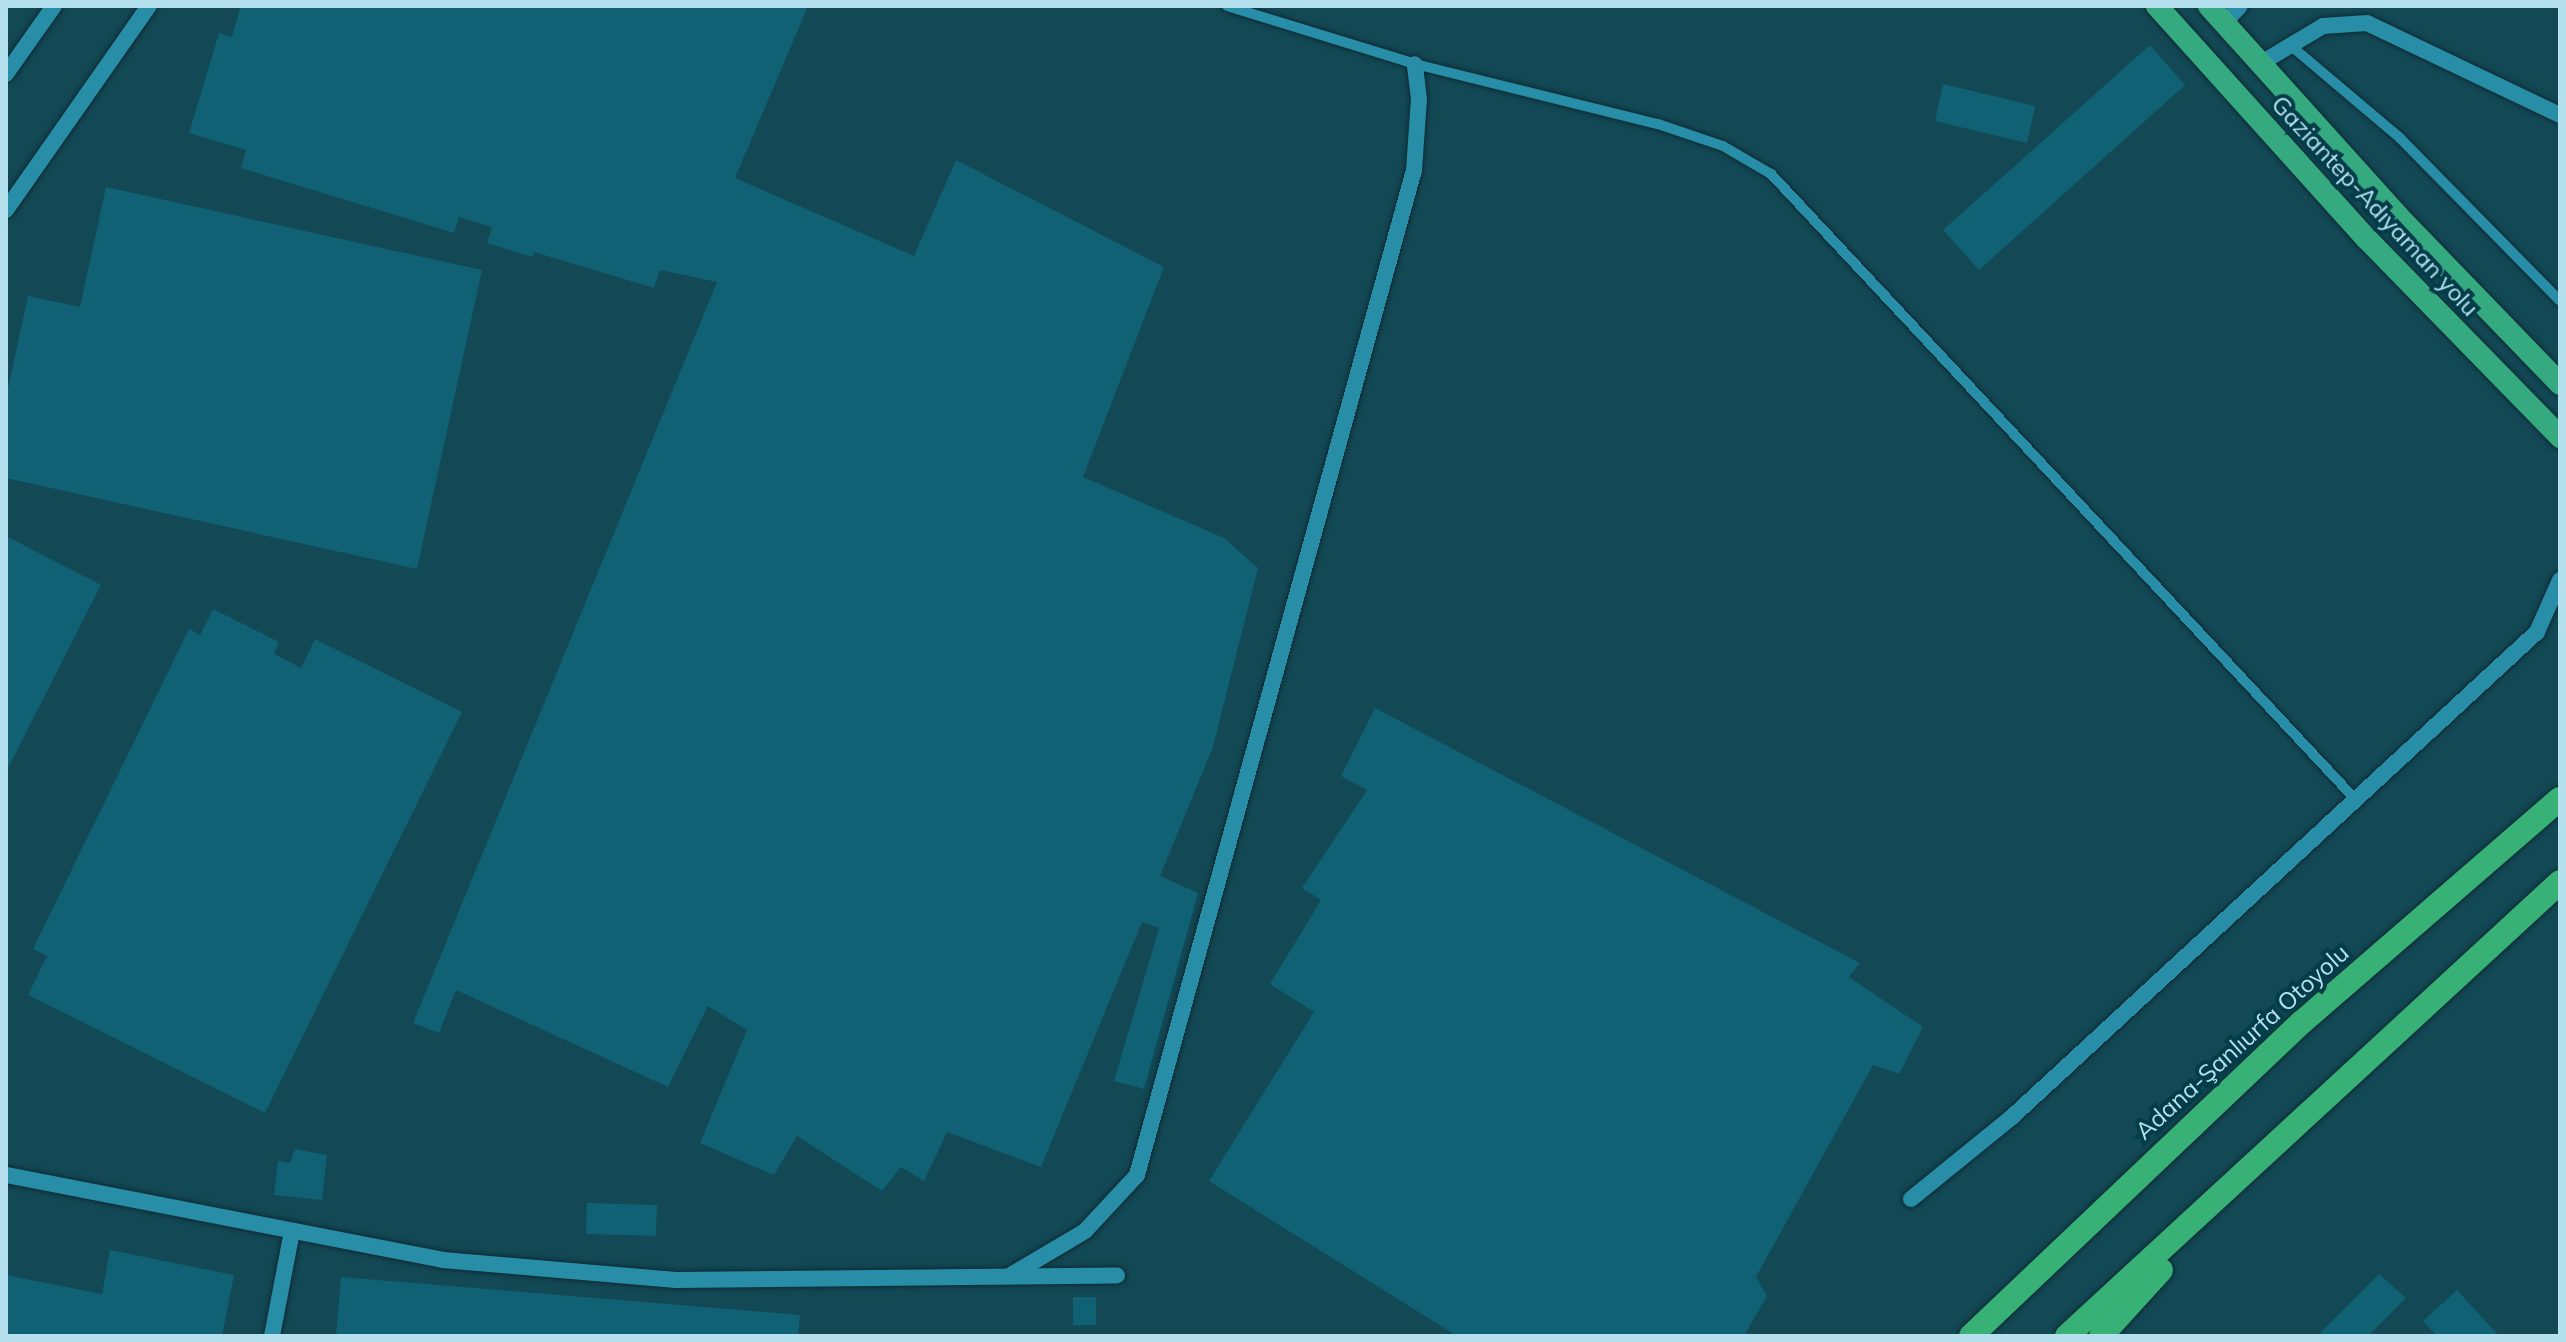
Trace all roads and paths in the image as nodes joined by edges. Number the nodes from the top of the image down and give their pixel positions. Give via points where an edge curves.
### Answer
1 (54, 6) edge
2 (149, 6) edge
3 (1227, 6) edge
4 (2157, 6) edge
5 (2240, 6) edge
6 (2216, 14) edge
7 (2290, 45) junction
8 (2261, 63) junction
9 (1415, 64) junction
10 (6, 74) edge
11 (2560, 115) edge
12 (6, 210) edge
13 (2560, 301) edge
14 (2560, 384) edge
15 (2560, 437) edge
16 (2560, 580) edge
17 (2560, 799) edge
18 (2356, 800) junction
19 (2560, 882) edge
20 (2250, 1171) junction
21 (6, 1175) edge
22 (1911, 1199) dead end
23 (292, 1231) junction
24 (1011, 1275) junction
25 (1117, 1275) dead end
26 (272, 1336) edge
27 (1971, 1336) edge
28 (2067, 1336) edge
29 (2101, 1336) edge

1 - 10 street
2 - 12 street
3 - 9 lane
4 - 15 highway, Gaziantep-Adıyaman yolu via 2367,239
5 - 6 street
6 - 8 highway, Gaziantep-Adıyaman yolu
7 - 8 street
7 - 11 street via 2323,26 2367,23
7 - 13 lane via 2400,138
8 - 14 highway, Gaziantep-Adıyaman yolu via 2396,214
9 - 18 lane via 1658,124 1723,146 1771,174
9 - 24 street via 1419,99 1410,184 1137,1175 1085,1231
16 - 18 street via 2537,632
17 - 27 highway, Adana-Şanlıurfa Otoyolu via 2279,1043
18 - 22 street via 2013,1116
19 - 20 highway
20 - 28 highway
20 - 29 highway
21 - 23 street
23 - 24 street via 443,1260 676,1280
23 - 26 street
24 - 25 street

